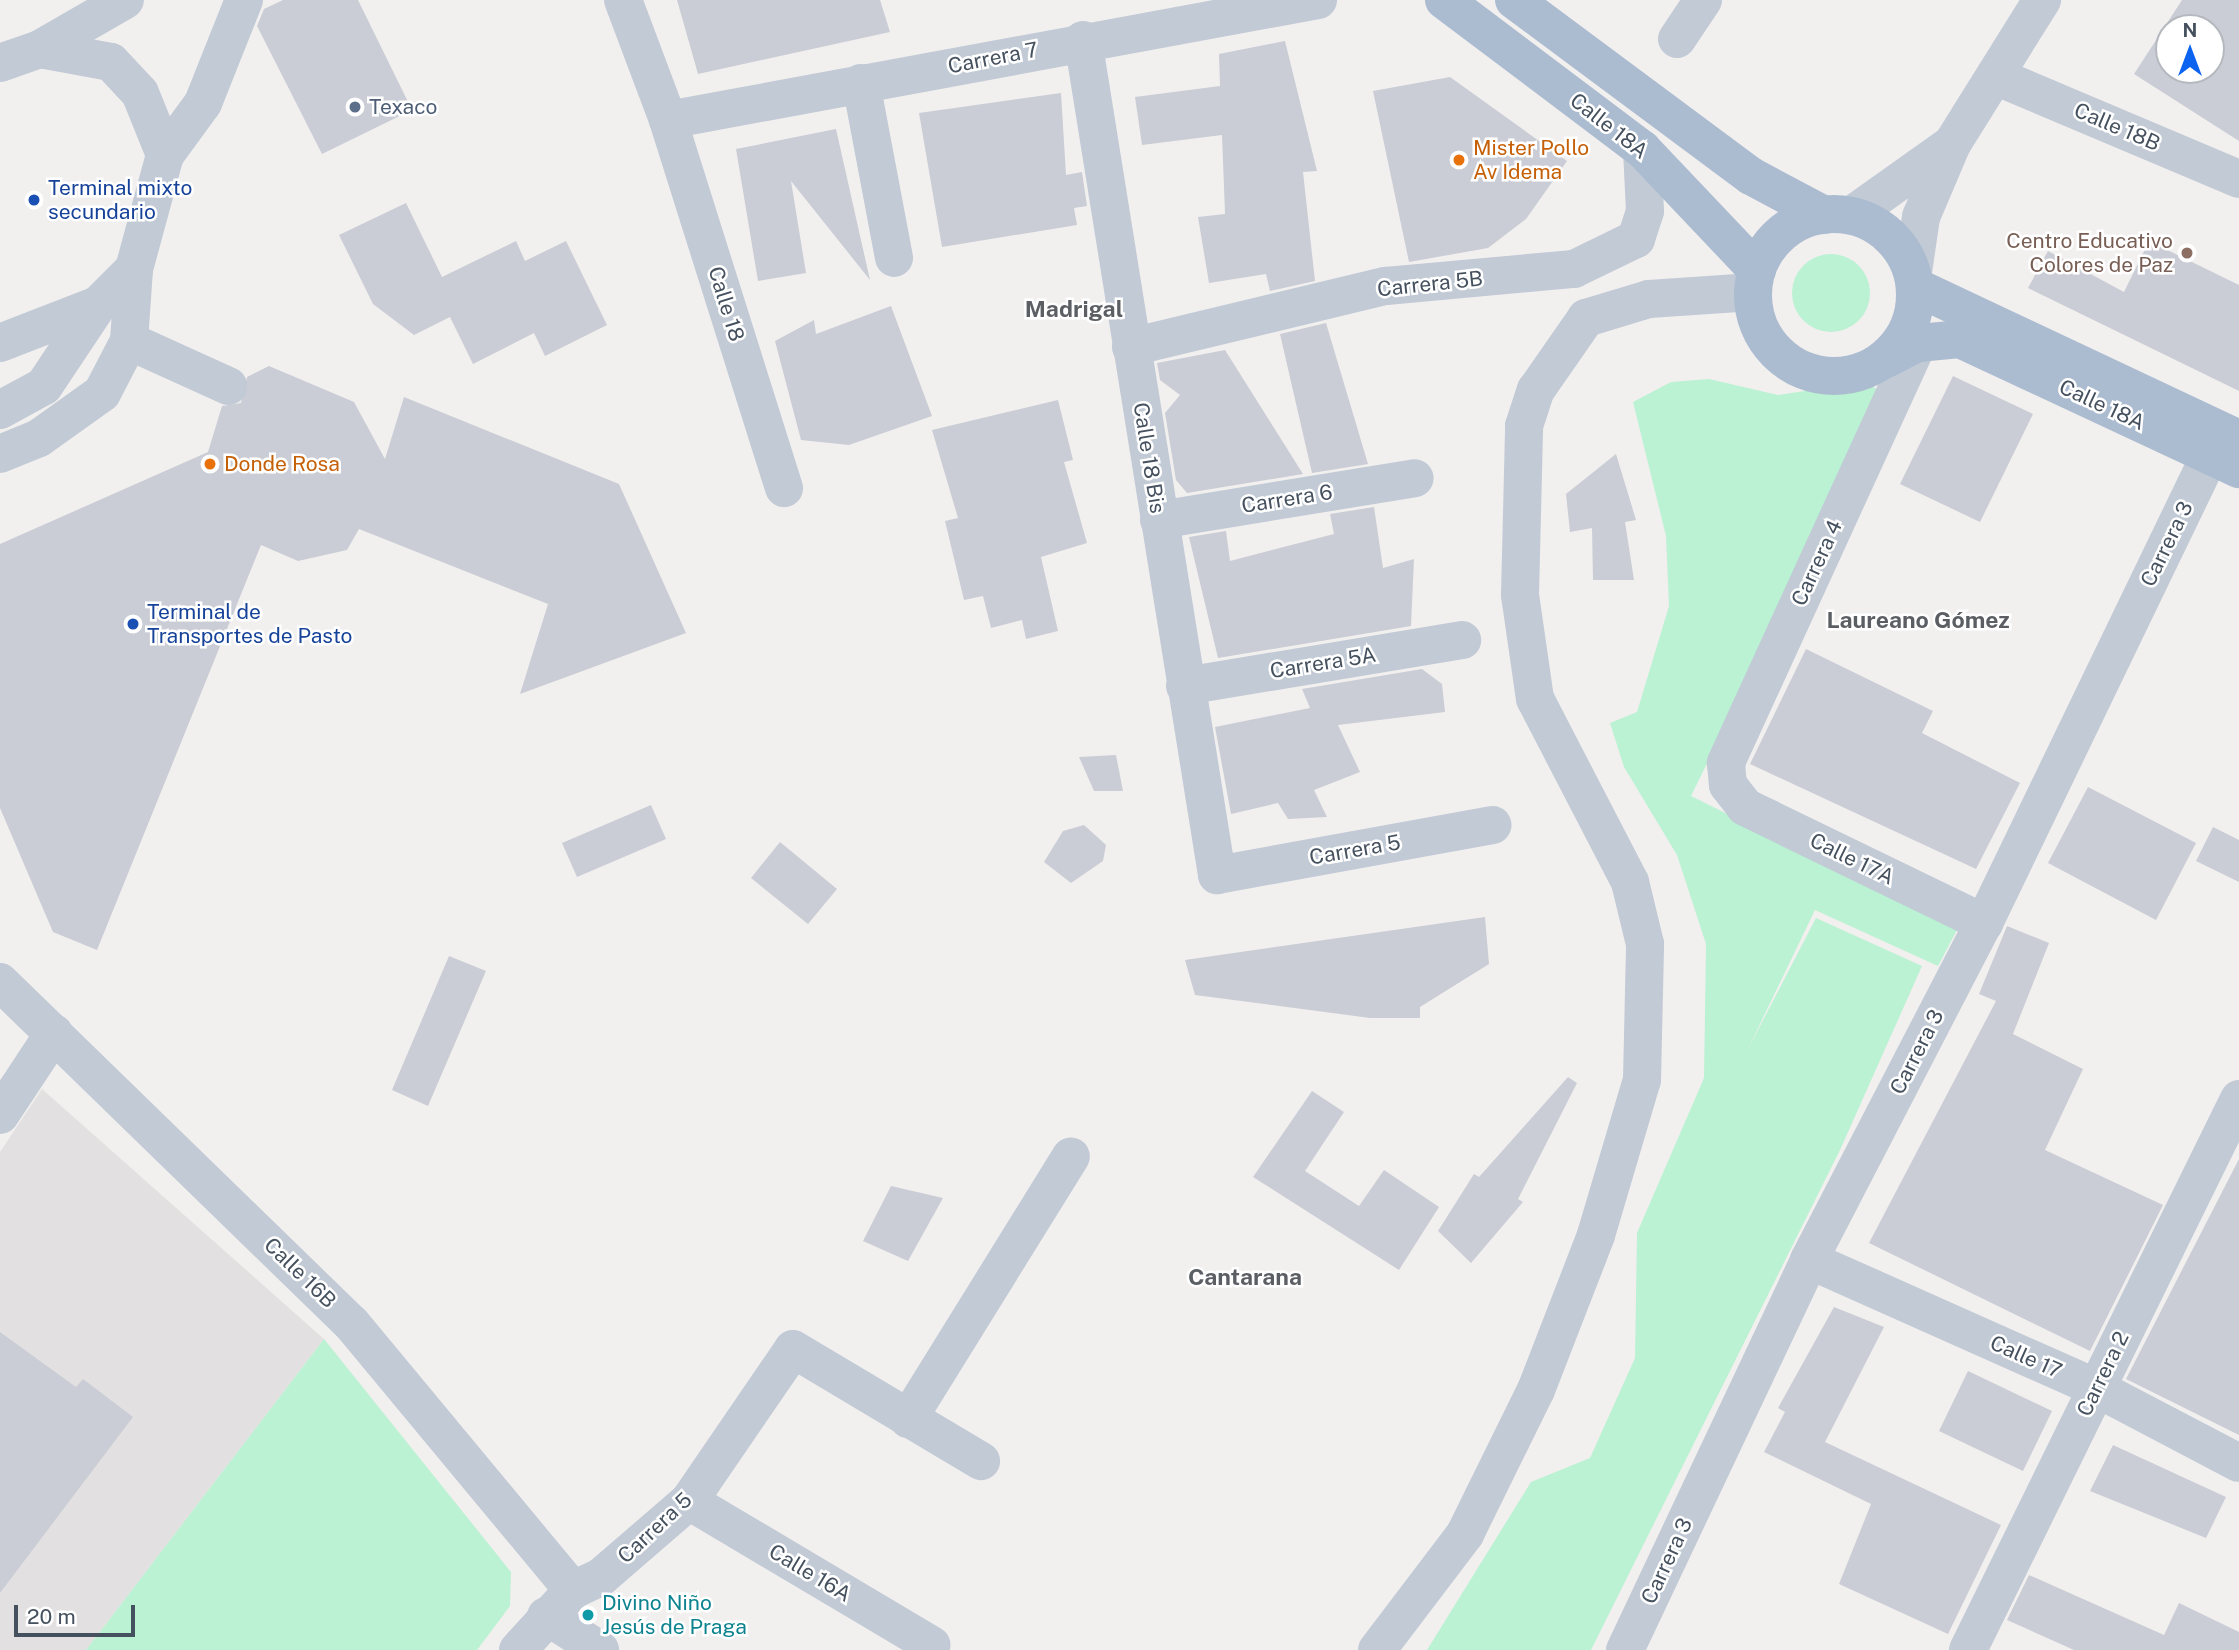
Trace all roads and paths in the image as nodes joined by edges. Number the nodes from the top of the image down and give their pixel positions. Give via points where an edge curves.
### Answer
1 (125, 0) edge
2 (244, 0) edge
3 (623, 0) edge
4 (1318, 0) edge
5 (1444, 0) edge
6 (1514, 0) edge
7 (1703, 0) edge
8 (2042, 0) edge
9 (1677, 39) dead end
10 (1083, 40) junction
11 (40, 49) junction
12 (0, 63) edge
13 (1994, 76) junction
14 (860, 83) junction
15 (668, 120) junction
16 (1952, 144) junction
17 (1643, 149) junction
18 (165, 155) junction
19 (2239, 179) edge
20 (1838, 215) junction
21 (894, 258) dead end
22 (134, 269) junction
23 (1915, 279) junction
24 (1755, 281) junction
25 (98, 305) junction
26 (129, 341) junction
27 (0, 343) edge
28 (1131, 347) junction
29 (1902, 351) junction
30 (228, 386) dead end
31 (0, 410) edge
32 (0, 454) edge
33 (2229, 455) edge
34 (1415, 478) dead end
35 (784, 488) dead end
36 (1159, 520) junction
37 (1462, 640) dead end
38 (1185, 686) junction
39 (1728, 785) joint
40 (1493, 825) dead end
41 (1217, 875) joint
42 (1984, 923) junction
43 (0, 982) edge
44 (54, 1033) junction
45 (2239, 1099) edge
46 (0, 1115) edge
47 (1072, 1156) dead end
48 (1809, 1260) junction
49 (2096, 1388) junction
50 (908, 1419) junction
51 (981, 1461) dead end
52 (2239, 1463) edge
53 (688, 1501) junction
54 (573, 1590) junction
55 (546, 1616) junction
56 (932, 1645) dead end
57 (518, 1650) edge
58 (600, 1650) edge
59 (1377, 1650) edge
60 (1625, 1650) edge
61 (1968, 1650) edge

1 - 11 street
2 - 18 street via 203,103
3 - 15 street, Calle 18
4 - 10 street, Carrera 7
5 - 17 main road, Calle 18A
6 - 20 main road, Calle 18A via 1751,176
7 - 9 street
8 - 13 street
10 - 14 street, Carrera 7
10 - 28 street, Calle 18 Bis
11 - 12 street
11 - 18 street via 111,62 140,93
13 - 16 street
13 - 19 street, Calle 18B
14 - 15 street, Carrera 7
14 - 21 street
15 - 35 street, Calle 18
16 - 20 street
16 - 23 street via 1921,217
17 - 24 main road, Calle 18A
17 - 28 street, Carrera 5B via 1644,211 1636,239 1574,269 1386,286
18 - 22 street
20 - 23 main road via 1886,233
20 - 24 main road via 1794,224 1772,243
22 - 25 street
22 - 26 street
23 - 29 main road via 1910,327
23 - 33 main road, Calle 18A
24 - 29 main road via 1758,324 1776,352 1800,369 1829,376 1859,373
24 - 59 street via 1649,299 1586,318 1536,390 1524,426 1520,595 1535,699 1630,882 1647,989 1643,1080 1596,1235 1536,1390 1465,1534
25 - 27 street
25 - 31 street via 44,386
26 - 30 street
26 - 32 street via 102,393 39,438
28 - 36 street, Calle 18 Bis
29 - 33 main road, Calle 18A via 1960,340
29 - 39 street, Carrera 4 via 1726,763
33 - 42 street, Carrera 3
34 - 36 street, Carrera 6
36 - 38 street, Calle 18 Bis
37 - 38 street, Carrera 5A
38 - 41 street, Calle 18 Bis
39 - 42 street, Calle 17A via 1745,807
40 - 41 street, Carrera 5
42 - 48 street, Carrera 3
43 - 44 street, Calle 16B
44 - 46 street
44 - 54 street, Calle 16B via 351,1323
45 - 49 street, Carrera 2
47 - 50 street
48 - 49 street, Calle 17
48 - 60 street, Carrera 3
49 - 52 street, Calle 17
49 - 61 street, Carrera 2
50 - 51 street
50 - 53 street, Carrera 5 via 793,1349
53 - 54 street, Carrera 5 via 601,1577
53 - 56 street, Calle 16A
54 - 55 street, Carrera 5
55 - 57 street, Carrera 5
55 - 58 street

